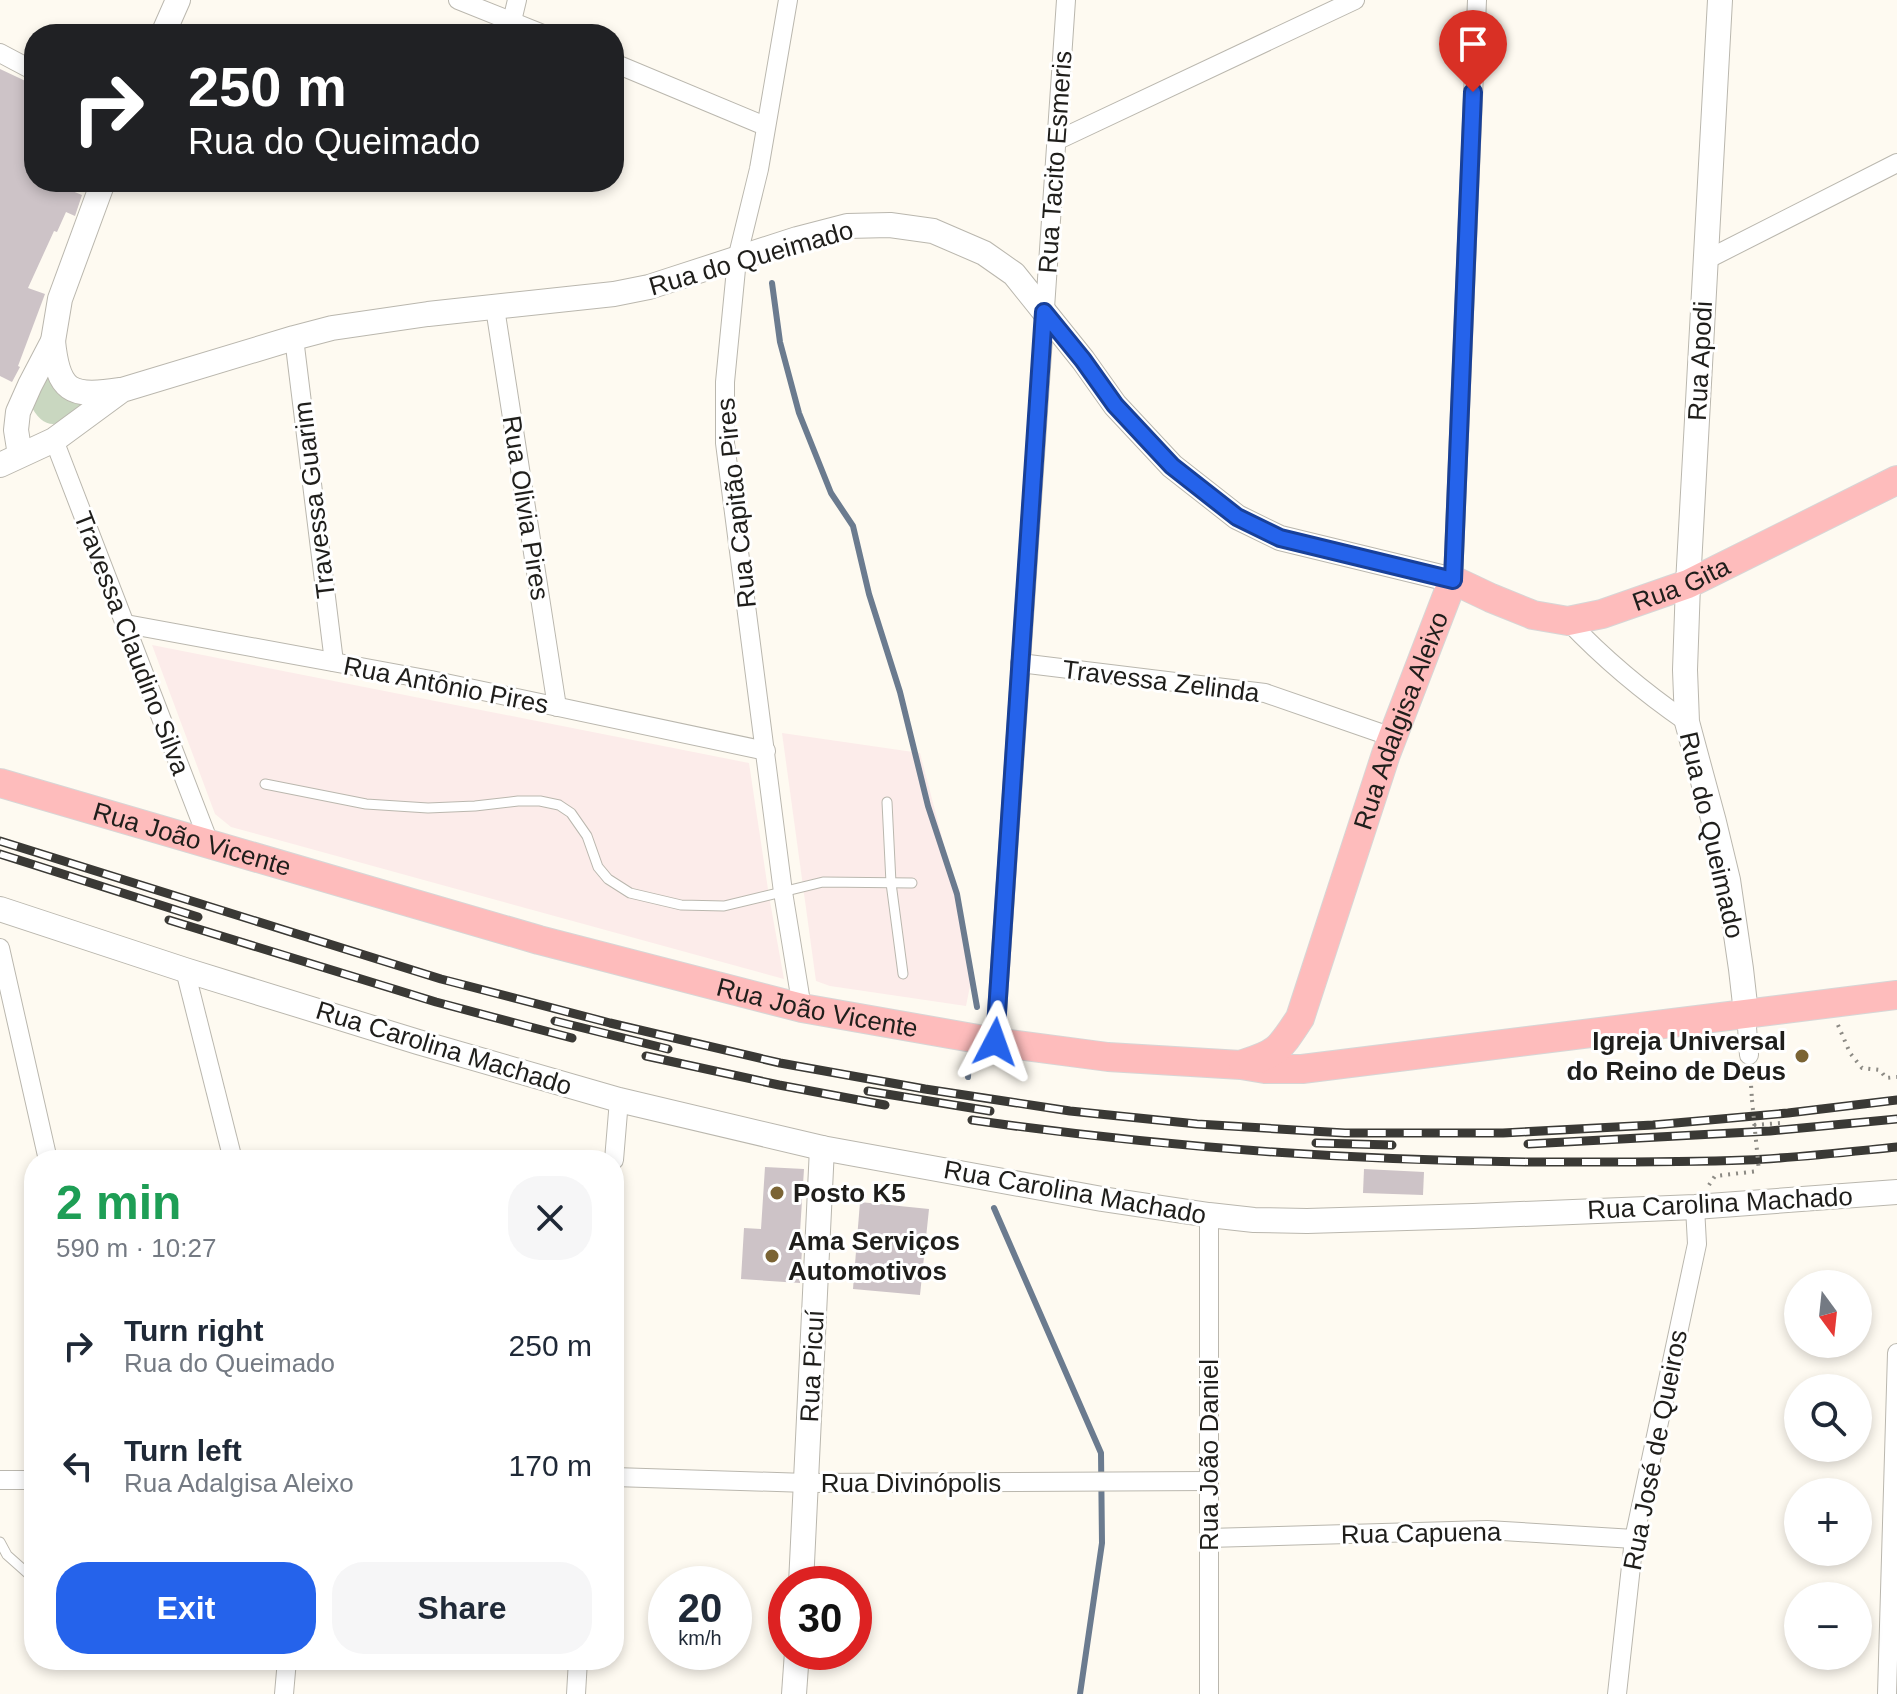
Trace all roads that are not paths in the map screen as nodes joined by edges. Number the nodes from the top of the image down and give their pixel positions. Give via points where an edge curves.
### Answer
1 (178, 0) edge
2 (458, 0) edge
3 (517, 0) edge
4 (788, 0) edge
5 (1066, 0) edge
6 (1355, 0) edge
7 (1477, 0) edge
8 (1720, 0) edge
9 (512, 21) junction
10 (167, 24) edge
11 (519, 24) edge
12 (0, 53) edge
13 (24, 66) edge
14 (624, 67) edge
15 (765, 126) junction
16 (1058, 140) junction
17 (1897, 163) edge
18 (99, 192) edge
19 (737, 259) junction
20 (1706, 260) junction
21 (495, 308) junction
22 (1044, 312) junction
23 (294, 338) junction
24 (53, 341) junction
25 (122, 390) junction
26 (54, 440) junction
27 (10, 460) edge
28 (1897, 480) edge
29 (1453, 580) junction
30 (1688, 584) junction
31 (1568, 621) junction
32 (126, 624) junction
33 (334, 662) junction
34 (1020, 663) junction
35 (557, 707) junction
36 (1687, 722) junction
37 (1392, 737) junction
38 (766, 751) junction
39 (0, 783) edge
40 (265, 784) dead end
41 (887, 802) dead end
42 (210, 845) junction
43 (891, 883) junction
44 (912, 883) dead end
45 (783, 892) junction
46 (0, 909) edge
47 (0, 948) edge
48 (185, 970) junction
49 (903, 974) dead end
50 (1897, 995) edge
51 (802, 1008) junction
52 (1746, 1013) junction
53 (1300, 1018) junction
54 (995, 1042) junction
55 (1749, 1061) road end
56 (1241, 1065) junction
57 (1330, 1066) junction
58 (619, 1100) junction
59 (822, 1148) junction
60 (46, 1150) edge
61 (230, 1150) edge
62 (615, 1150) edge
63 (1897, 1192) edge
64 (1695, 1207) junction
65 (1209, 1215) junction
66 (1897, 1353) edge
67 (624, 1477) edge
68 (0, 1480) edge
69 (24, 1480) edge
70 (1209, 1481) junction
71 (807, 1483) junction
72 (1208, 1538) junction
73 (1634, 1539) junction
74 (0, 1542) edge
75 (802, 1566) edge
76 (24, 1570) edge
77 (286, 1670) edge
78 (577, 1670) edge
79 (796, 1670) edge
80 (284, 1694) edge
81 (576, 1694) edge
82 (794, 1694) edge
83 (1209, 1694) edge
84 (1617, 1694) edge
85 (1887, 1694) edge

1 - 10 main road
2 - 9 street
3 - 9 street
4 - 15 street, Rua Capitão Pires
5 - 16 street, Rua Tacito Esmeris
6 - 16 street
7 - 29 street, Rua Adalgisa Aleixo
8 - 20 main road, Rua Apodi
9 - 11 street
12 - 13 street
14 - 15 street
15 - 19 street, Rua Capitão Pires
16 - 22 street, Rua Tacito Esmeris
17 - 20 street
18 - 24 main road via 60,299
19 - 21 main road, Rua do Queimado via 649,287
19 - 22 main road, Rua do Queimado via 847,226 933,231 984,253 1014,274
19 - 38 street, Rua Capitão Pires via 725,443
20 - 30 main road, Rua Apodi
21 - 23 main road, Rua do Queimado via 332,328
21 - 35 street, Rua Olivia Pires
22 - 29 main road, Rua do Queimado via 1115,405 1172,466 1237,517 1280,538
22 - 34 street, Rua Tacito Esmeris
23 - 25 main road, Rua do Queimado
23 - 33 street, Travessa Guarim
24 - 25 main road via 65,383 88,393
24 - 27 main road via 18,412
25 - 26 main road, Rua do Queimado
26 - 27 main road, Rua do Queimado
26 - 32 street, Travessa Claudino Silva
28 - 30 main road, Rua Gita
29 - 31 main road, Rua Gita via 1533,615
29 - 37 main road, Rua Adalgisa Aleixo
30 - 31 main road, Rua Gita
30 - 36 main road, Rua Apodi
31 - 36 street, Rua do Queimado via 1610,663
32 - 33 street, Rua Antônio Pires
32 - 42 street, Travessa Claudino Silva
33 - 35 street, Rua Antônio Pires
34 - 37 street, Travessa Zelinda via 1265,693
34 - 54 street, Rua Tacito Esmeris
35 - 38 street, Rua Antônio Pires
36 - 52 main road, Rua do Queimado via 1728,880
37 - 53 main road, Rua Adalgisa Aleixo
38 - 45 street, Rua Capitão Pires
39 - 42 main road, Rua João Vicente
40 - 45 lane via 366,804 428,808 540,801 571,813 587,836 598,867 630,893 681,905 724,906
41 - 43 lane
42 - 51 main road, Rua João Vicente via 539,940
43 - 44 lane
43 - 45 lane via 823,882
43 - 49 lane
45 - 51 street, Rua Capitão Pires
46 - 48 main road, Rua Carolina Machado
47 - 60 street
48 - 58 main road, Rua Carolina Machado
48 - 61 street
50 - 52 main road, Rua João Vicente
51 - 54 main road, Rua João Vicente
52 - 55 street, Rua do Queimado
52 - 57 main road, Rua João Vicente
53 - 56 main road, Rua Adalgisa Aleixo via 1271,1054
53 - 57 main road via 1308,1047
54 - 56 main road, Rua João Vicente via 1108,1057
56 - 57 main road, Rua João Vicente
58 - 59 main road, Rua Carolina Machado
58 - 62 street
59 - 65 main road, Rua Carolina Machado
59 - 71 main road, Rua Picuí
63 - 64 main road, Rua Carolina Machado
64 - 65 main road, Rua Carolina Machado via 1307,1221
64 - 73 street, Rua José de Queiros via 1697,1244
65 - 70 street, Rua João Daniel
66 - 85 street
67 - 71 street, Rua Divinópolis
68 - 69 street
70 - 71 street, Rua Divinópolis
70 - 72 street, Rua João Daniel
71 - 75 main road, Rua Picuí
72 - 73 street, Rua Capuena via 1487,1530
72 - 83 street, Rua João Daniel
73 - 84 street, Rua José de Queiros
74 - 76 lane
77 - 80 street
78 - 81 street
79 - 82 main road

